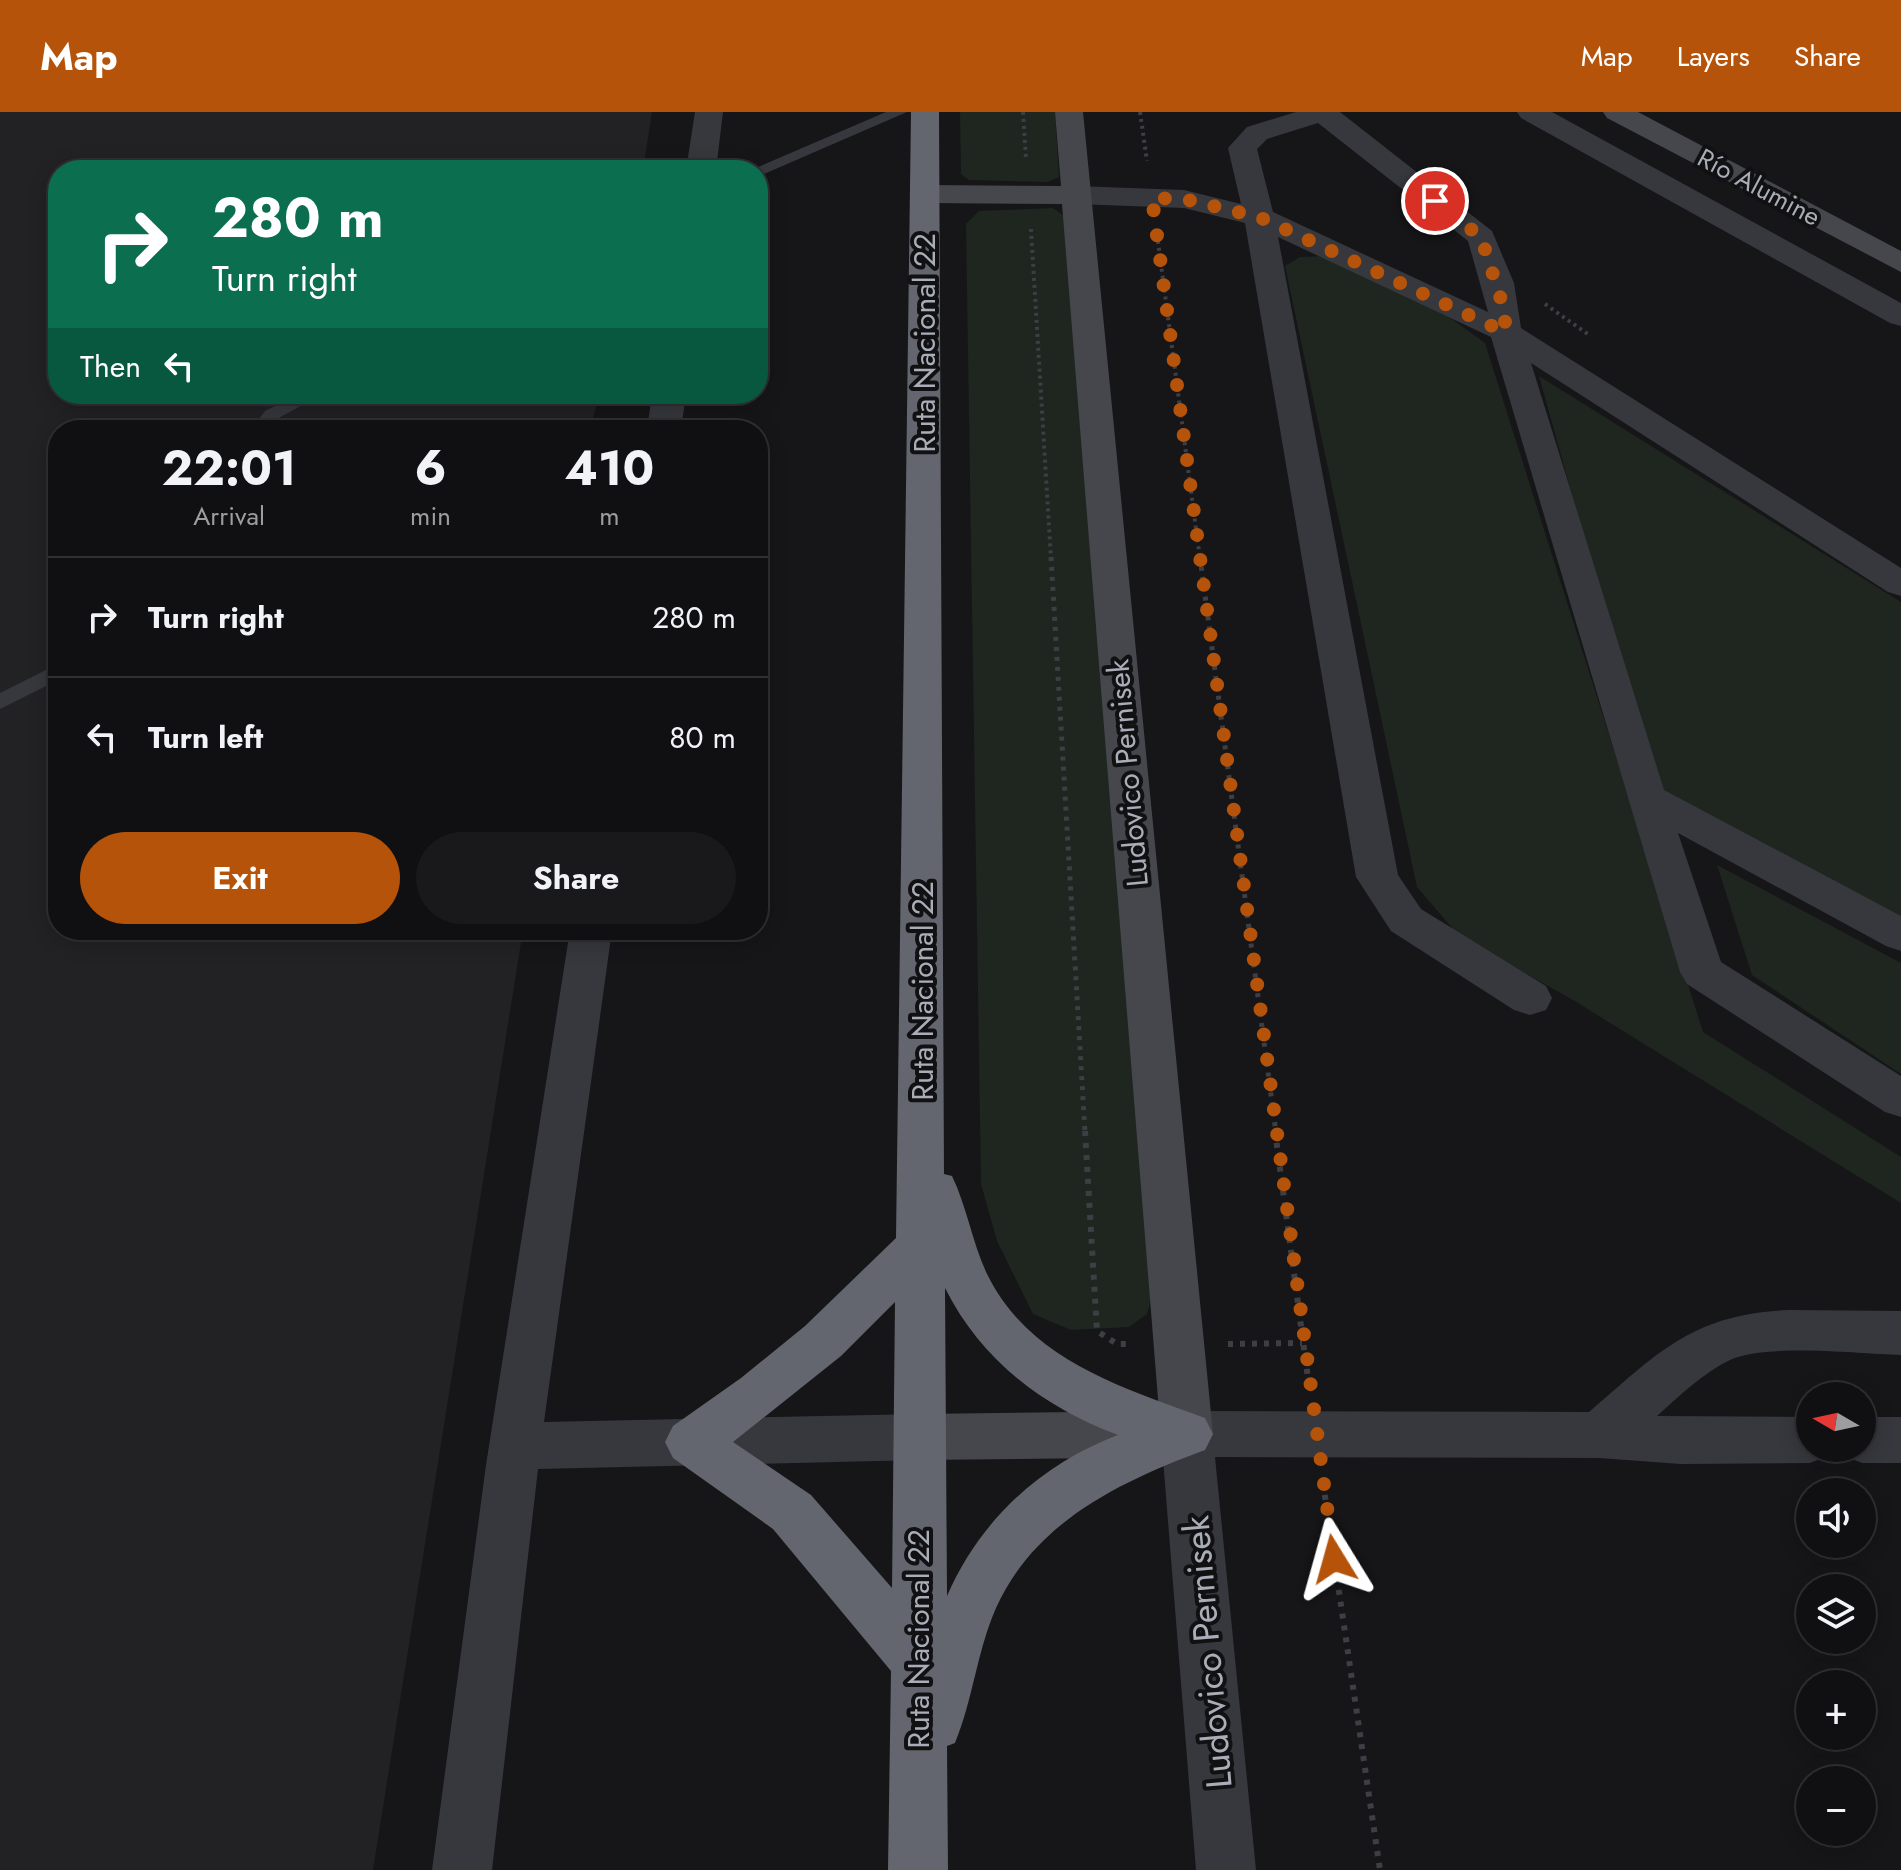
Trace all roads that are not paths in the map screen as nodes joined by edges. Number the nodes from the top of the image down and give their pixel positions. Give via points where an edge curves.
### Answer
1 (709, 112) edge
2 (899, 112) edge
3 (925, 112) edge
4 (1069, 112) edge
5 (1323, 112) edge
6 (1531, 112) edge
7 (1617, 112) edge
8 (702, 160) edge
9 (768, 167) edge
10 (926, 194) junction
11 (1076, 195) junction
12 (1259, 217) junction
13 (1901, 263) edge
14 (1901, 316) edge
15 (1505, 332) junction
16 (293, 404) edge
17 (267, 420) edge
18 (1901, 584) edge
19 (48, 676) edge
20 (0, 702) edge
21 (1646, 798) junction
22 (1901, 935) edge
23 (590, 940) edge
24 (1530, 998) dead end
25 (1901, 1099) edge
26 (922, 1145) junction
27 (922, 1244) junction
28 (1901, 1333) edge
29 (1187, 1434) junction
30 (1599, 1435) junction
31 (920, 1437) junction
32 (1796, 1440) edge
33 (1876, 1440) edge
34 (1901, 1440) edge
35 (691, 1442) junction
36 (515, 1446) junction
37 (919, 1662) junction
38 (919, 1791) junction
39 (462, 1870) edge
40 (918, 1870) edge
41 (1226, 1870) edge

1 - 8 street
2 - 9 lane
3 - 10 highway, Ruta Nacional 22
4 - 11 street, Ludovico Pernisek
5 - 12 street via 1257,133 1242,148
5 - 15 street via 1481,237 1505,312
6 - 14 street
7 - 13 street, Río Alumine
10 - 11 street
10 - 26 highway, Ruta Nacional 22
11 - 12 street via 1184,199
11 - 29 street, Ludovico Pernisek
12 - 15 street
12 - 24 street via 1377,877 1406,920
15 - 18 street
15 - 21 street
16 - 17 lane
19 - 20 lane
21 - 22 street
21 - 25 street via 1702,972
23 - 36 street
26 - 27 highway, Ruta Nacional 22
26 - 29 highway via 955,1254 993,1323 1039,1366 1101,1404
27 - 31 highway, Ruta Nacional 22
27 - 35 highway via 823,1341
28 - 30 street via 1726,1338 1698,1354
29 - 30 street
29 - 31 street
29 - 38 highway via 1125,1455 1082,1478 1028,1522 998,1556 974,1597 957,1642
29 - 41 street, Ludovico Pernisek
30 - 32 street via 1671,1441
31 - 35 street
31 - 37 highway, Ruta Nacional 22
33 - 34 street
35 - 36 street
35 - 37 highway via 792,1512
36 - 39 street
37 - 38 highway, Ruta Nacional 22
38 - 40 highway, Ruta Nacional 22

